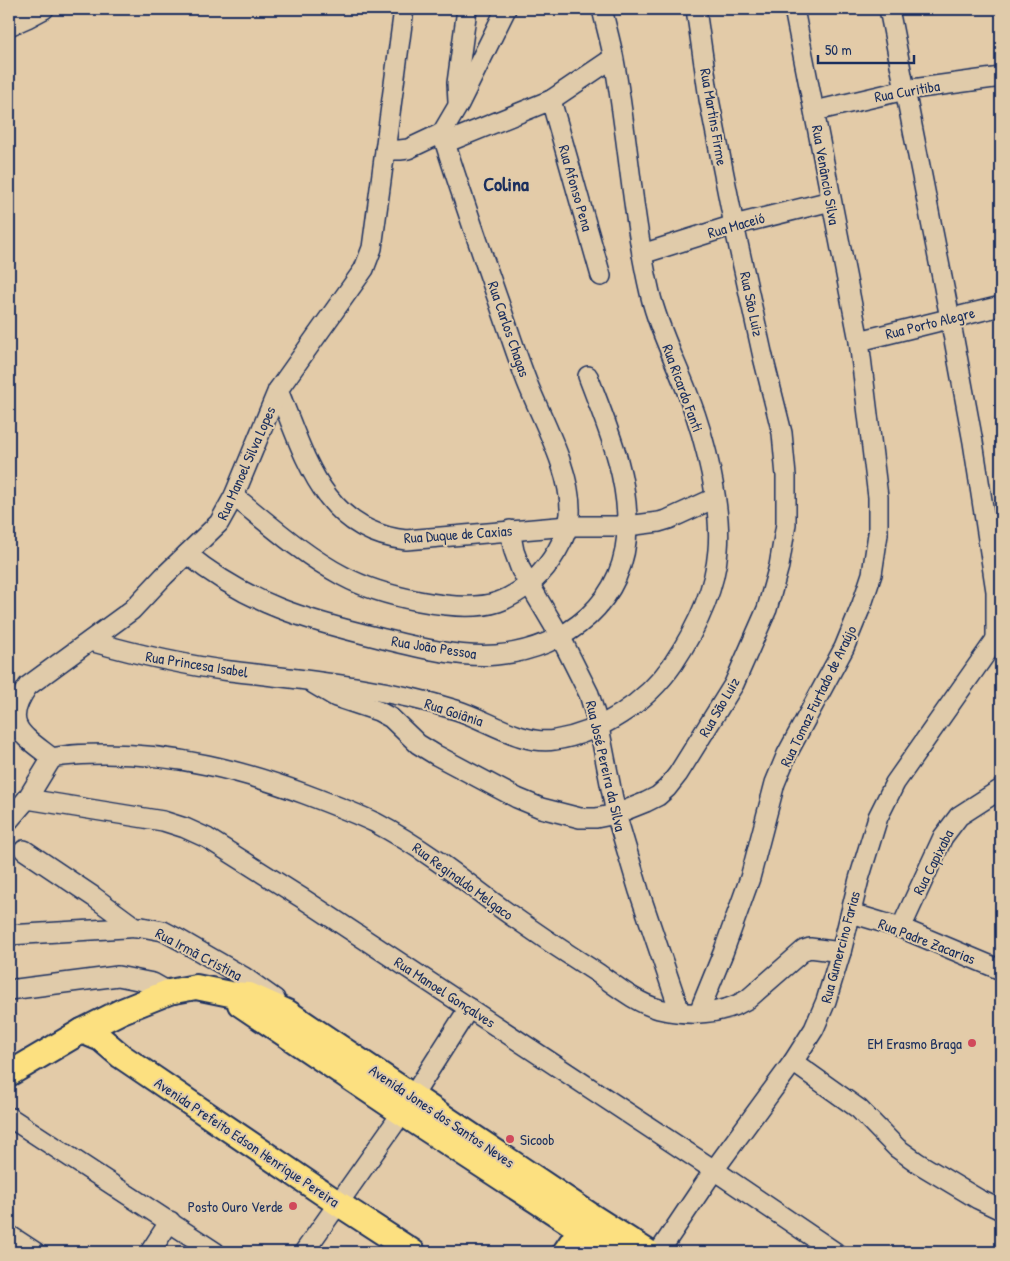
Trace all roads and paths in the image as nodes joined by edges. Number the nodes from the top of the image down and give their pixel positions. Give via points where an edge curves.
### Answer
1 (44, 9) edge
2 (404, 9) edge
3 (466, 9) edge
4 (506, 9) edge
5 (602, 9) edge
6 (696, 9) edge
7 (794, 9) edge
8 (889, 9) edge
9 (9, 26) edge
10 (614, 58) junction
11 (1001, 77) edge
12 (905, 90) junction
13 (551, 100) junction
14 (459, 104) junction
15 (814, 111) junction
16 (443, 138) junction
17 (386, 150) junction
18 (830, 201) junction
19 (734, 225) junction
20 (642, 254) junction
21 (600, 276) dead end
22 (1001, 306) edge
23 (950, 318) junction
24 (859, 341) junction
25 (588, 376) dead end
26 (278, 390) junction
27 (234, 496) junction
28 (715, 498) junction
29 (568, 526) junction
30 (627, 526) junction
31 (510, 530) junction
32 (188, 554) junction
33 (529, 584) junction
34 (560, 636) junction
35 (1000, 637) edge
36 (90, 641) junction
37 (307, 679) junction
38 (599, 727) junction
39 (52, 758) junction
40 (1001, 790) edge
41 (27, 799) junction
42 (616, 814) junction
43 (9, 820) edge
44 (24, 850) dead end
45 (851, 913) junction
46 (136, 928) junction
47 (901, 928) junction
48 (9, 935) edge
49 (841, 952) junction
50 (1001, 970) edge
51 (9, 990) edge
52 (169, 992) junction
53 (469, 1008) junction
54 (680, 1012) junction
55 (699, 1012) junction
56 (282, 1020) junction
57 (83, 1031) junction
58 (44, 1054) junction
59 (121, 1056) junction
60 (793, 1062) junction
61 (9, 1074) edge
62 (407, 1104) junction
63 (9, 1117) edge
64 (714, 1170) junction
65 (338, 1204) junction
66 (1001, 1210) edge
67 (170, 1221) junction
68 (589, 1232) edge
69 (9, 1235) edge
70 (35, 1252) edge
71 (150, 1252) edge
72 (215, 1252) edge
73 (304, 1252) edge
74 (413, 1252) edge
75 (565, 1252) edge
76 (615, 1252) edge
77 (648, 1252) edge
78 (658, 1252) edge
79 (835, 1252) edge

1 - 9 street
2 - 17 street, Rua Manoel Silva Lopes
3 - 14 street via 457,83
4 - 14 street
5 - 10 street, Rua Ricardo Fanti
6 - 19 street, Rua Martins Firme
7 - 15 street, Rua Venâncio Silva
8 - 12 street
10 - 13 street
10 - 20 street, Rua Ricardo Fanti
11 - 12 street, Rua Curitiba
12 - 15 street, Rua Curitiba
12 - 23 street
13 - 16 street
13 - 21 street, Rua Afonso Pena
14 - 16 street
15 - 18 street, Rua Venâncio Silva
16 - 17 street via 408,149
16 - 29 street, Rua Carlos Chagas via 526,381 557,454 566,485 570,514
17 - 26 street, Rua Manoel Silva Lopes via 369,259
18 - 19 street, Rua Maceió
18 - 24 street, Rua Venâncio Silva
19 - 20 street, Rua Maceió
19 - 42 street, Rua São Luiz via 782,433 786,524 779,566 767,609 734,684 678,774 658,796
20 - 28 street, Rua Ricardo Fanti via 650,295 690,399
22 - 23 street, Rua Porto Alegre
23 - 24 street, Rua Porto Alegre
23 - 35 street via 993,568
24 - 55 street, Rua Tomaz Furtado de Araújo via 878,496 878,534 872,574 844,648 787,754 750,878
25 - 30 street, Rua João Pessoa via 621,472
26 - 27 street, Rua Manoel Silva Lopes
26 - 31 street, Rua Duque de Caxias via 316,481 335,505 360,527 406,540
27 - 32 street, Rua Manoel Silva Lopes via 219,523
27 - 33 street via 279,533 342,576 366,587 401,597 463,607 499,602
28 - 30 street, Rua Duque de Caxias via 669,519
28 - 38 street, Rua Ricardo Fanti via 718,554 702,613 687,643 667,672 645,695
29 - 30 street, Rua Duque de Caxias
29 - 31 street, Rua Duque de Caxias
29 - 33 street via 550,562
30 - 34 street, Rua João Pessoa via 625,553 612,588 588,618
31 - 33 street, Rua José Pereira da Silva via 517,561
32 - 34 street, Rua João Pessoa via 229,585 271,606 324,624 394,641 460,654 494,655 525,651
32 - 36 street, Rua Manoel Silva Lopes via 132,610
33 - 34 street, Rua José Pereira da Silva
34 - 38 street, Rua José Pereira da Silva via 589,694
35 - 45 street, Rua Gumercino Farias via 896,783 878,817
36 - 37 street, Rua Princesa Isabel via 143,656 199,666
36 - 39 street, Rua Manoel Silva Lopes via 28,686 15,708 14,719 19,729
37 - 38 street, Rua Goiânia via 375,690 450,708 530,740 556,740
37 - 42 street, Rua São Luiz via 336,697 391,718 430,752 517,798 580,818
38 - 42 street, Rua José Pereira da Silva
39 - 41 street
39 - 54 street, Rua Reginaldo Melgaco via 92,754 166,757 259,778 331,804 375,822 423,851 525,926 642,1002
40 - 47 street, Rua Capixaba via 959,816 948,830
41 - 43 street
41 - 53 street, Rua Manoel Gonçalves via 163,821 207,838
42 - 54 street, Rua José Pereira da Silva via 638,891
44 - 46 street
45 - 47 street, Rua Padre Zacarias
45 - 49 street, Rua Gumercino Farias
46 - 48 street, Rua Irmã Cristina
46 - 56 street, Rua Irmã Cristina via 163,931 266,992
47 - 50 street, Rua Padre Zacarias
49 - 55 street, Rua Reginaldo Melgaco via 816,948 804,950 738,1005 719,1012
49 - 60 street, Rua Gumercino Farias via 821,1015
51 - 52 street via 118,976 152,983
52 - 56 main road, Avenida Jones dos Santos Neves via 196,988 249,995
52 - 57 main road, Avenida Jones dos Santos Neves
53 - 62 street
53 - 64 street, Rua Manoel Gonçalves
54 - 55 street, Rua Reginaldo Melgaco
56 - 62 main road, Avenida Jones dos Santos Neves
57 - 58 main road, Avenida Jones dos Santos Neves
57 - 59 main road, Avenida Prefeito Edson Henrique Pereira via 100,1039
58 - 59 main road via 84,1044
58 - 61 main road
59 - 65 main road, Avenida Prefeito Edson Henrique Pereira
60 - 64 street, Rua Gumercino Farias
60 - 66 street via 859,1109 897,1148 918,1163
62 - 65 street
62 - 68 main road, Avenida Jones dos Santos Neves
63 - 67 street
64 - 78 street, Rua Gumercino Farias
64 - 79 street, Rua Manoel Gonçalves
65 - 73 street
65 - 74 main road, Avenida Prefeito Edson Henrique Pereira
67 - 71 street
67 - 72 street
68 - 75 main road
68 - 76 main road, Avenida Jones dos Santos Neves
68 - 77 main road, Avenida Jones dos Santos Neves
69 - 70 street

